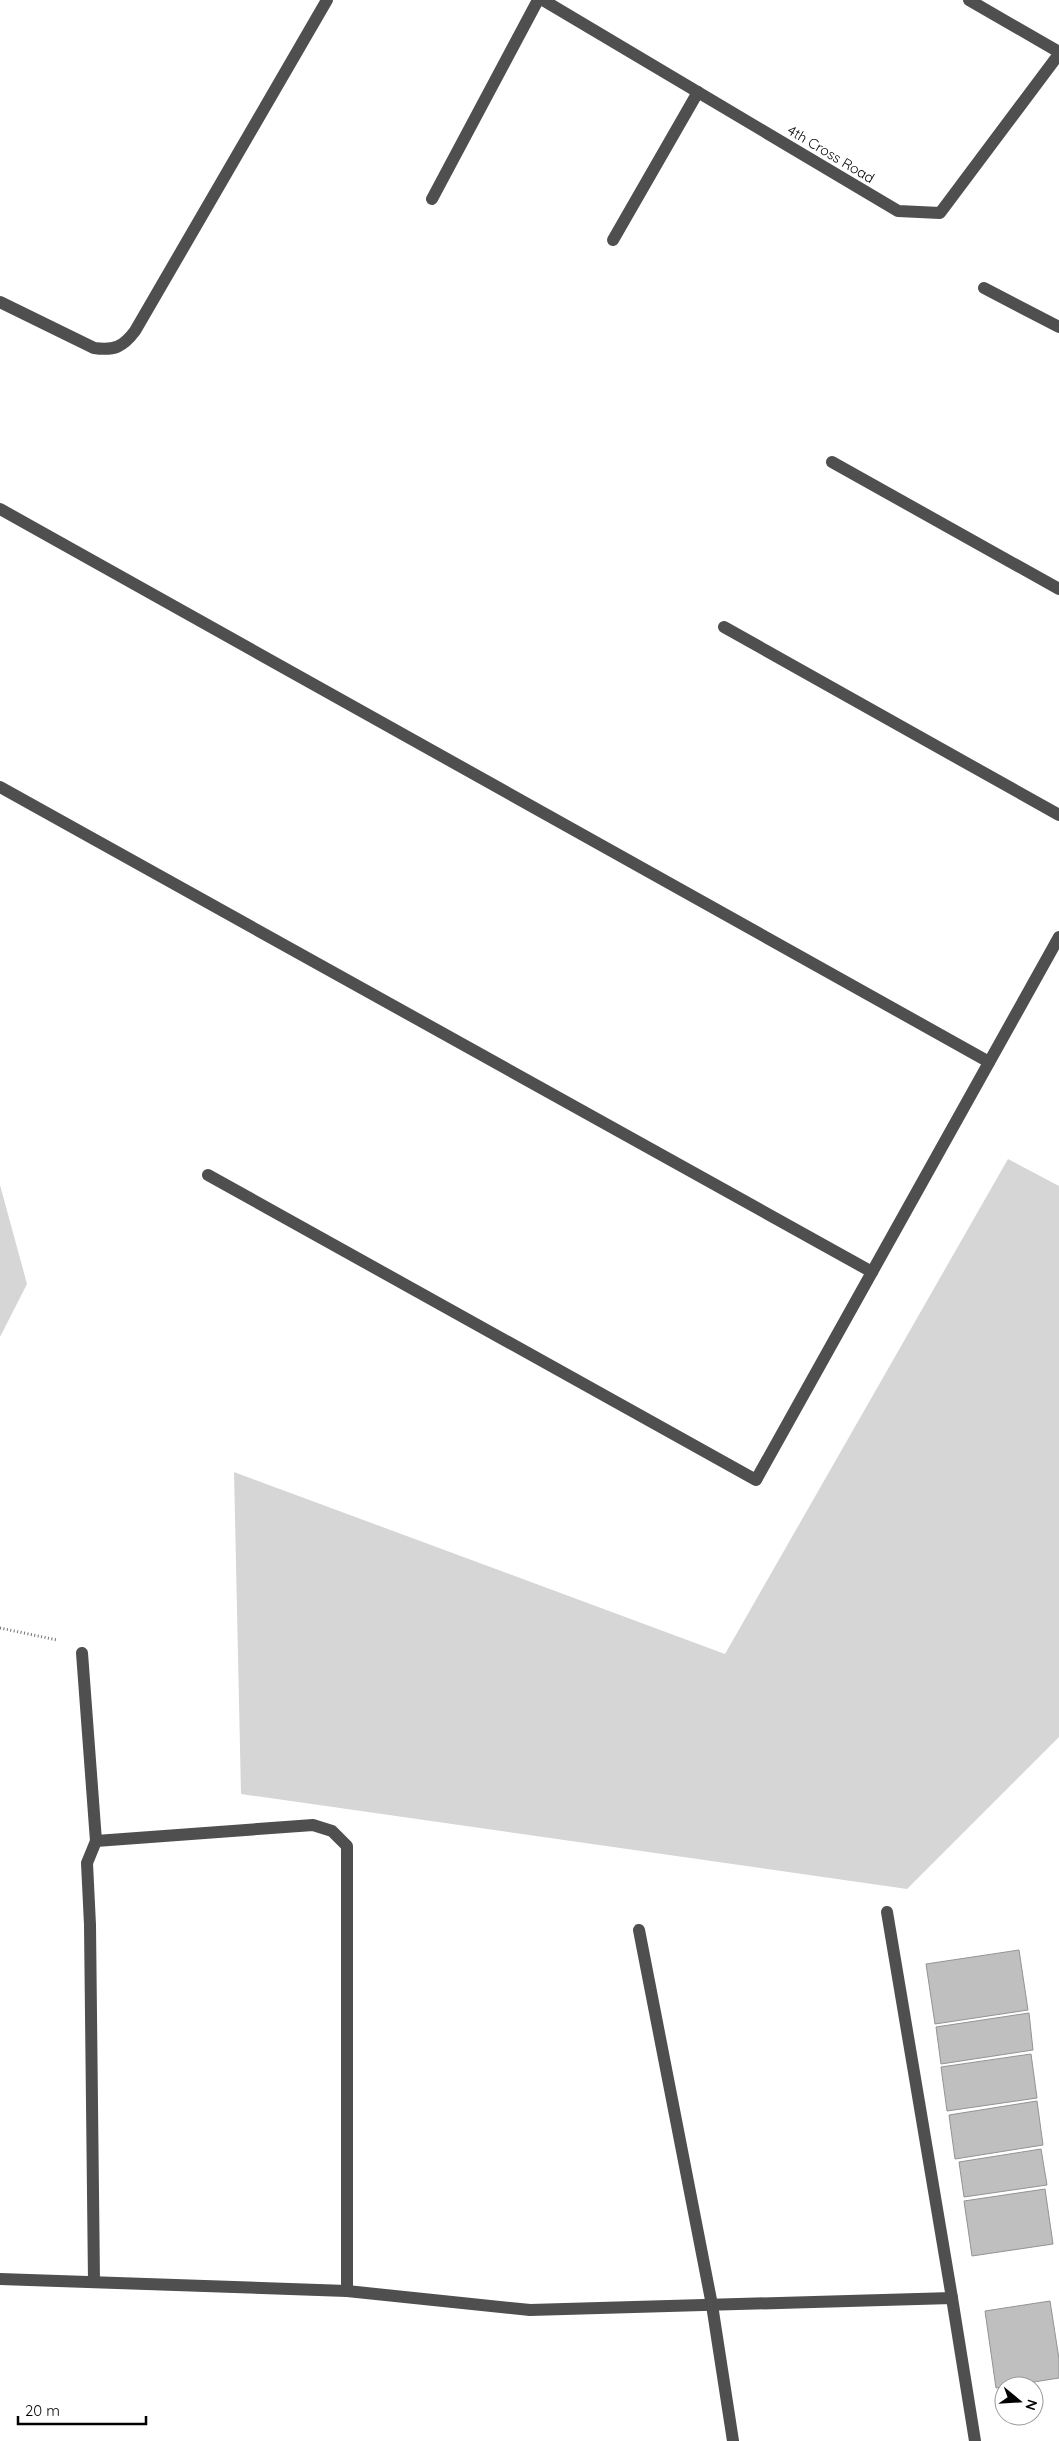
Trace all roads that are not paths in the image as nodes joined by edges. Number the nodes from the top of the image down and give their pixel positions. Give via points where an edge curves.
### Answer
1 (327, 0) edge
2 (538, 0) edge
3 (543, 0) edge
4 (969, 0) edge
5 (1059, 53) edge
6 (698, 92) junction
7 (432, 199) dead end
8 (612, 240) dead end
9 (984, 288) dead end
10 (0, 302) edge
11 (1059, 327) edge
12 (832, 462) dead end
13 (0, 509) edge
14 (1059, 589) edge
15 (724, 627) dead end
16 (0, 787) edge
17 (1059, 815) edge
18 (1059, 937) edge
19 (989, 1062) junction
20 (208, 1176) dead end
21 (872, 1272) junction
22 (82, 1653) road end
23 (96, 1841) junction
24 (887, 1912) dead end
25 (639, 1930) dead end
26 (0, 2279) edge
27 (94, 2282) junction
28 (347, 2291) junction
29 (952, 2298) junction
30 (712, 2305) junction
31 (733, 2441) edge
32 (975, 2441) edge

1 - 10 street via 135,331 124,344 110,350 94,348
2 - 7 street
3 - 6 street, 4th Cross Road
4 - 5 street
5 - 6 street, 4th Cross Road via 940,213 898,211
6 - 8 street
9 - 11 street
12 - 14 street
13 - 19 street
15 - 17 street
16 - 21 street
18 - 19 street
19 - 21 street
20 - 21 street via 756,1480
22 - 23 street
23 - 27 street via 87,1863
23 - 28 street via 313,1825 332,1831 347,1846
24 - 29 street
25 - 30 street
26 - 27 street
27 - 28 street
28 - 30 street via 530,2310
29 - 30 street
29 - 32 street
30 - 31 street

